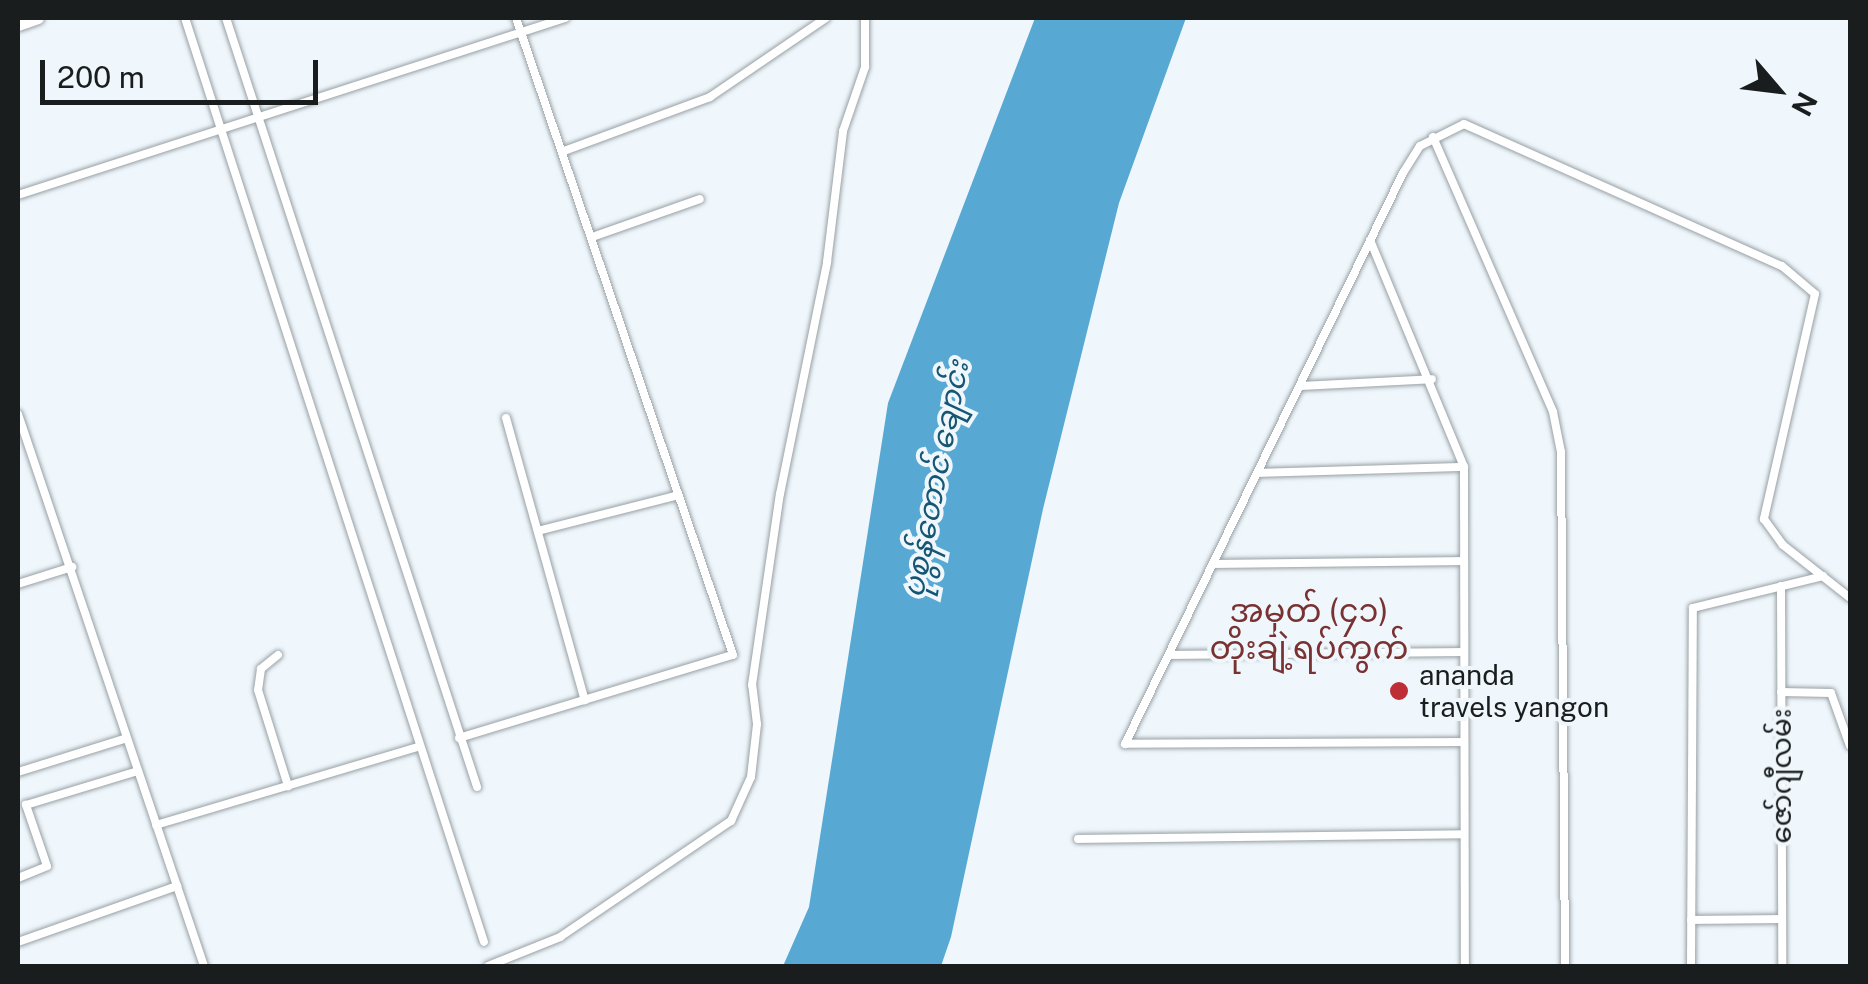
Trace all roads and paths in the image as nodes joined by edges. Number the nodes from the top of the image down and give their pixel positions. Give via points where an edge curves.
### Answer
1 (35, 18) edge
2 (185, 18) edge
3 (226, 18) edge
4 (516, 18) edge
5 (565, 18) edge
6 (826, 18) edge
7 (865, 18) edge
8 (18, 24) edge
9 (521, 32) junction
10 (255, 117) junction
11 (220, 128) junction
12 (1434, 137) junction
13 (564, 151) junction
14 (18, 194) edge
15 (700, 199) dead end
16 (595, 236) junction
17 (1370, 240) junction
18 (1432, 379) junction
19 (1300, 386) junction
20 (18, 414) edge
21 (506, 418) dead end
22 (1464, 466) junction
23 (1259, 473) junction
24 (675, 496) junction
25 (538, 531) junction
26 (1464, 560) junction
27 (1216, 564) junction
28 (72, 567) junction
29 (1823, 576) junction
30 (18, 584) edge
31 (1781, 586) junction
32 (1850, 598) edge
33 (1461, 652) junction
34 (1170, 654) junction
35 (278, 656) dead end
36 (1781, 692) junction
37 (584, 700) junction
38 (127, 738) junction
39 (459, 738) junction
40 (1462, 742) junction
41 (418, 746) junction
42 (1850, 746) edge
43 (138, 771) junction
44 (18, 772) edge
45 (288, 786) junction
46 (477, 787) dead end
47 (156, 825) junction
48 (1462, 834) junction
49 (1078, 839) dead end
50 (18, 878) edge
51 (176, 886) junction
52 (1782, 919) junction
53 (1691, 920) junction
54 (18, 939) edge
55 (484, 942) dead end
56 (204, 966) edge
57 (488, 966) edge
58 (1465, 966) edge
59 (1565, 966) edge
60 (1691, 966) edge
61 (1782, 966) edge

1 - 8 main road
2 - 11 street
3 - 10 street
4 - 9 street
5 - 9 street
6 - 13 street via 710,97
7 - 57 street via 865,67 843,131 827,262 780,494 752,684 757,724 751,777 731,821 560,936
9 - 10 street
9 - 13 street
10 - 11 street
10 - 39 street
11 - 14 street
11 - 41 street
12 - 17 street via 1403,173
12 - 29 street via 1464,124 1754,253 1817,300 1764,519 1783,545
12 - 59 street via 1553,412 1561,452
13 - 16 street
15 - 16 street
16 - 24 street
17 - 18 street
17 - 19 street
18 - 19 street
18 - 22 street
19 - 23 street
20 - 28 street
21 - 25 street
22 - 23 street
22 - 26 street
23 - 27 street
24 - 25 street
24 - 37 street via 733,655
25 - 37 street
26 - 27 street
26 - 33 street
27 - 34 street
28 - 30 street
28 - 38 street
29 - 31 street
29 - 32 street
31 - 36 street, ဇော်ဂျီလမ်း
31 - 53 street via 1693,608
33 - 34 street
33 - 40 street
34 - 40 street via 1125,744
35 - 45 street via 261,669 258,690
36 - 42 street via 1831,693
36 - 52 street, ဇော်ဂျီလမ်း
37 - 39 street
38 - 43 street
38 - 44 street
39 - 46 street
40 - 48 street
41 - 45 street
41 - 55 street
43 - 47 street
43 - 50 street via 26,805 46,866
45 - 47 street
47 - 51 street
48 - 49 street
48 - 58 street
51 - 54 street
51 - 56 street
52 - 53 street
52 - 61 street, ဇော်ဂျီလမ်း
53 - 60 street

